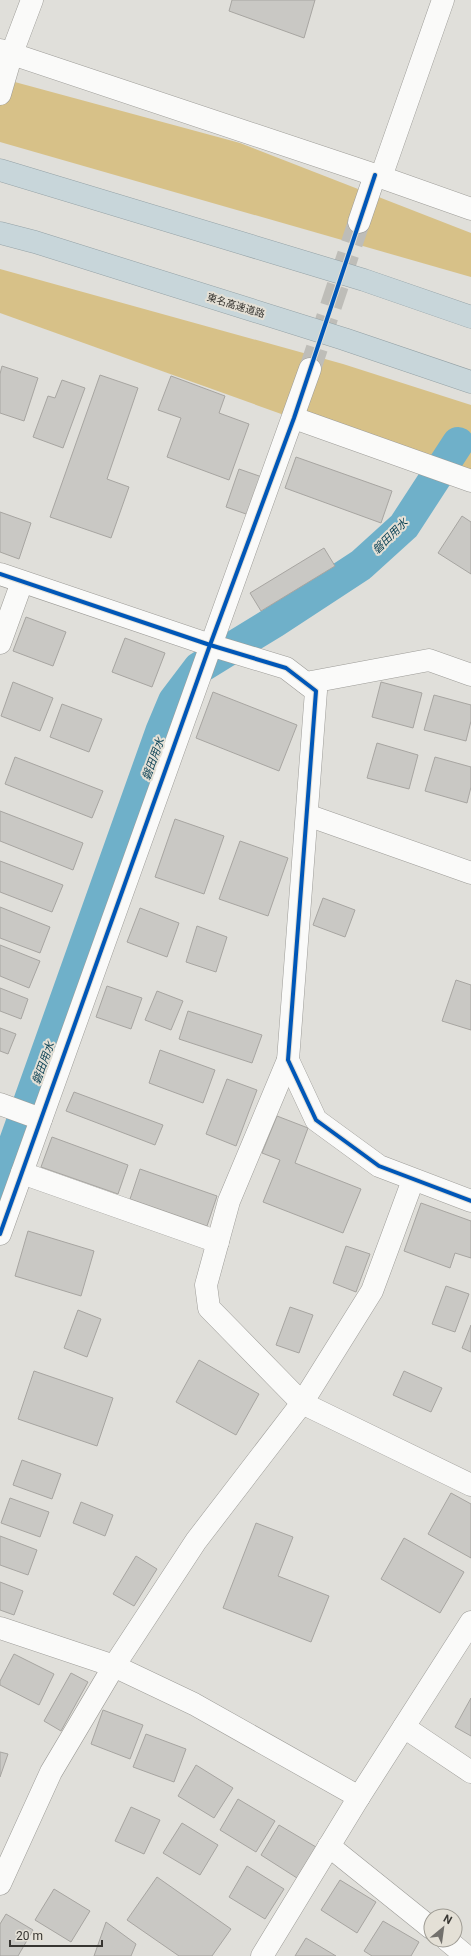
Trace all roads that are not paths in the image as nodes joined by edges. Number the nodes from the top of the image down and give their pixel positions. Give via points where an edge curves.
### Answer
1 (32, 0) edge
2 (443, 0) edge
3 (6, 51) edge
4 (0, 94) edge
5 (0, 170) edge
6 (378, 176) junction
7 (471, 209) edge
8 (359, 222) tunnel mouth
9 (0, 233) edge
10 (471, 317) edge
11 (310, 369) tunnel mouth
12 (471, 382) edge
13 (294, 418) junction
14 (471, 481) edge
15 (0, 574) edge
16 (22, 582) junction
17 (0, 643) edge
18 (210, 645) junction
19 (471, 675) edge
20 (306, 683) junction
21 (307, 815) junction
22 (471, 872) edge
23 (288, 1060) junction
24 (0, 1104) edge
25 (41, 1119) junction
26 (22, 1173) junction
27 (414, 1180) junction
28 (471, 1201) edge
29 (0, 1234) edge
30 (218, 1242) junction
31 (302, 1403) junction
32 (471, 1485) edge
33 (471, 1622) edge
34 (0, 1628) edge
35 (114, 1666) junction
36 (404, 1727) junction
37 (471, 1772) edge
38 (359, 1796) junction
39 (329, 1846) junction
40 (0, 1884) edge
41 (423, 1922) edge
42 (456, 1948) edge
43 (262, 1956) edge
44 (466, 1956) edge

1 - 3 street
2 - 6 street
3 - 4 street
3 - 6 street
5 - 10 highway via 364,280
6 - 7 street
6 - 8 street
9 - 12 highway, 東名高速道路 via 43,244 337,337
11 - 13 street
13 - 14 street
13 - 18 street
15 - 16 street
16 - 17 street
16 - 18 street
18 - 20 street via 286,668
18 - 25 street
19 - 20 street via 429,660
20 - 21 street via 316,691
21 - 22 street
21 - 23 street
23 - 27 street via 316,1120 379,1166
23 - 30 street via 229,1201
24 - 25 street
25 - 26 street
26 - 29 street
26 - 30 street
27 - 28 street
27 - 31 street via 372,1291
30 - 31 street via 206,1285 208,1308
31 - 32 street
31 - 35 street via 196,1541
33 - 36 street
34 - 35 street
35 - 38 street via 194,1704
35 - 40 street via 51,1772
36 - 37 street
36 - 38 street
38 - 39 street
39 - 41 street
39 - 43 street
42 - 44 street

